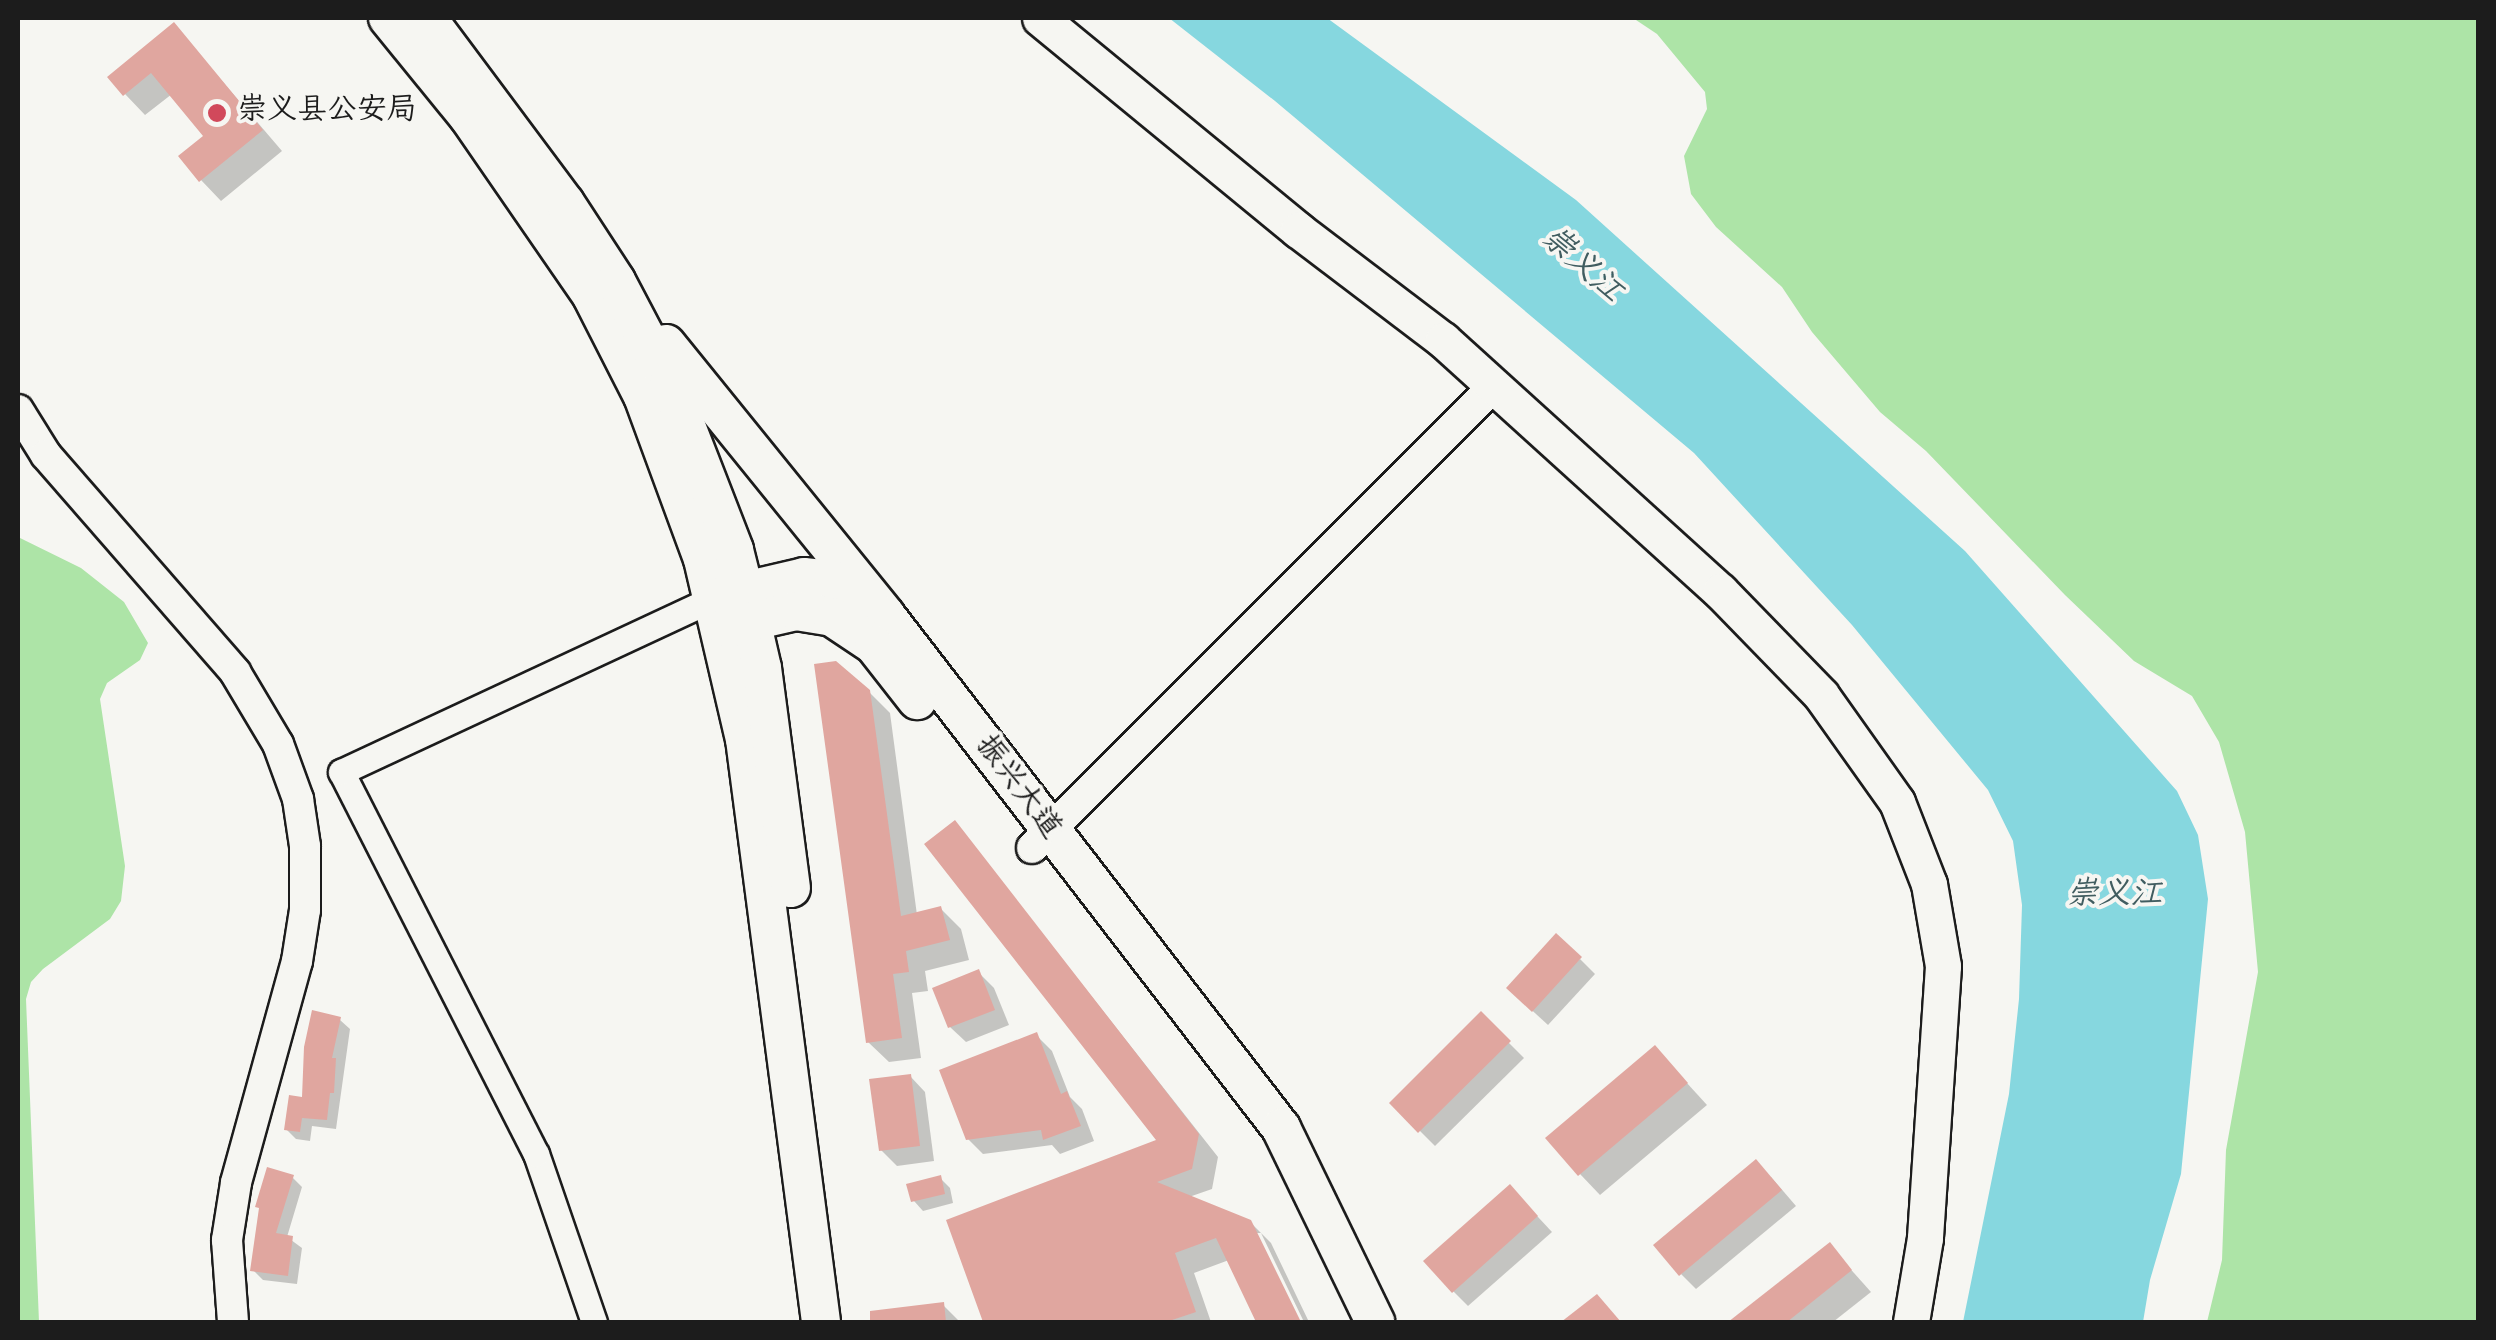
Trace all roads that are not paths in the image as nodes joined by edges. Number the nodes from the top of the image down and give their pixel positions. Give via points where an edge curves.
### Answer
1 (388, 18) edge
2 (427, 18) edge
3 (1040, 18) edge
4 (616, 280) junction
5 (1492, 388) junction
6 (18, 410) edge
7 (733, 609) junction
8 (880, 630) junction
9 (1041, 841) junction
10 (233, 1322) edge
11 (594, 1322) edge
12 (821, 1322) edge
13 (844, 1322) edge
14 (1352, 1322) edge
15 (1375, 1322) edge
16 (1911, 1322) edge

1 - 7 main road via 468,116 592,296 643,396
2 - 4 main road
3 - 5 main road via 1443,340
4 - 7 main road via 670,382 719,506
4 - 8 main road, 振兴大道
5 - 9 street
5 - 16 main road via 1733,604 1822,695 1897,802 1929,884 1943,966 1924,1238
6 - 10 street via 46,455 235,672 278,744 298,799 305,910 226,1240
7 - 8 main road via 814,612
7 - 11 street via 341,772 536,1154
7 - 12 main road
7 - 13 main road via 772,732
8 - 9 main road, 振兴大道
9 - 14 main road, 振兴大道 via 1264,1142
9 - 15 main road, 振兴大道 via 1281,1128

